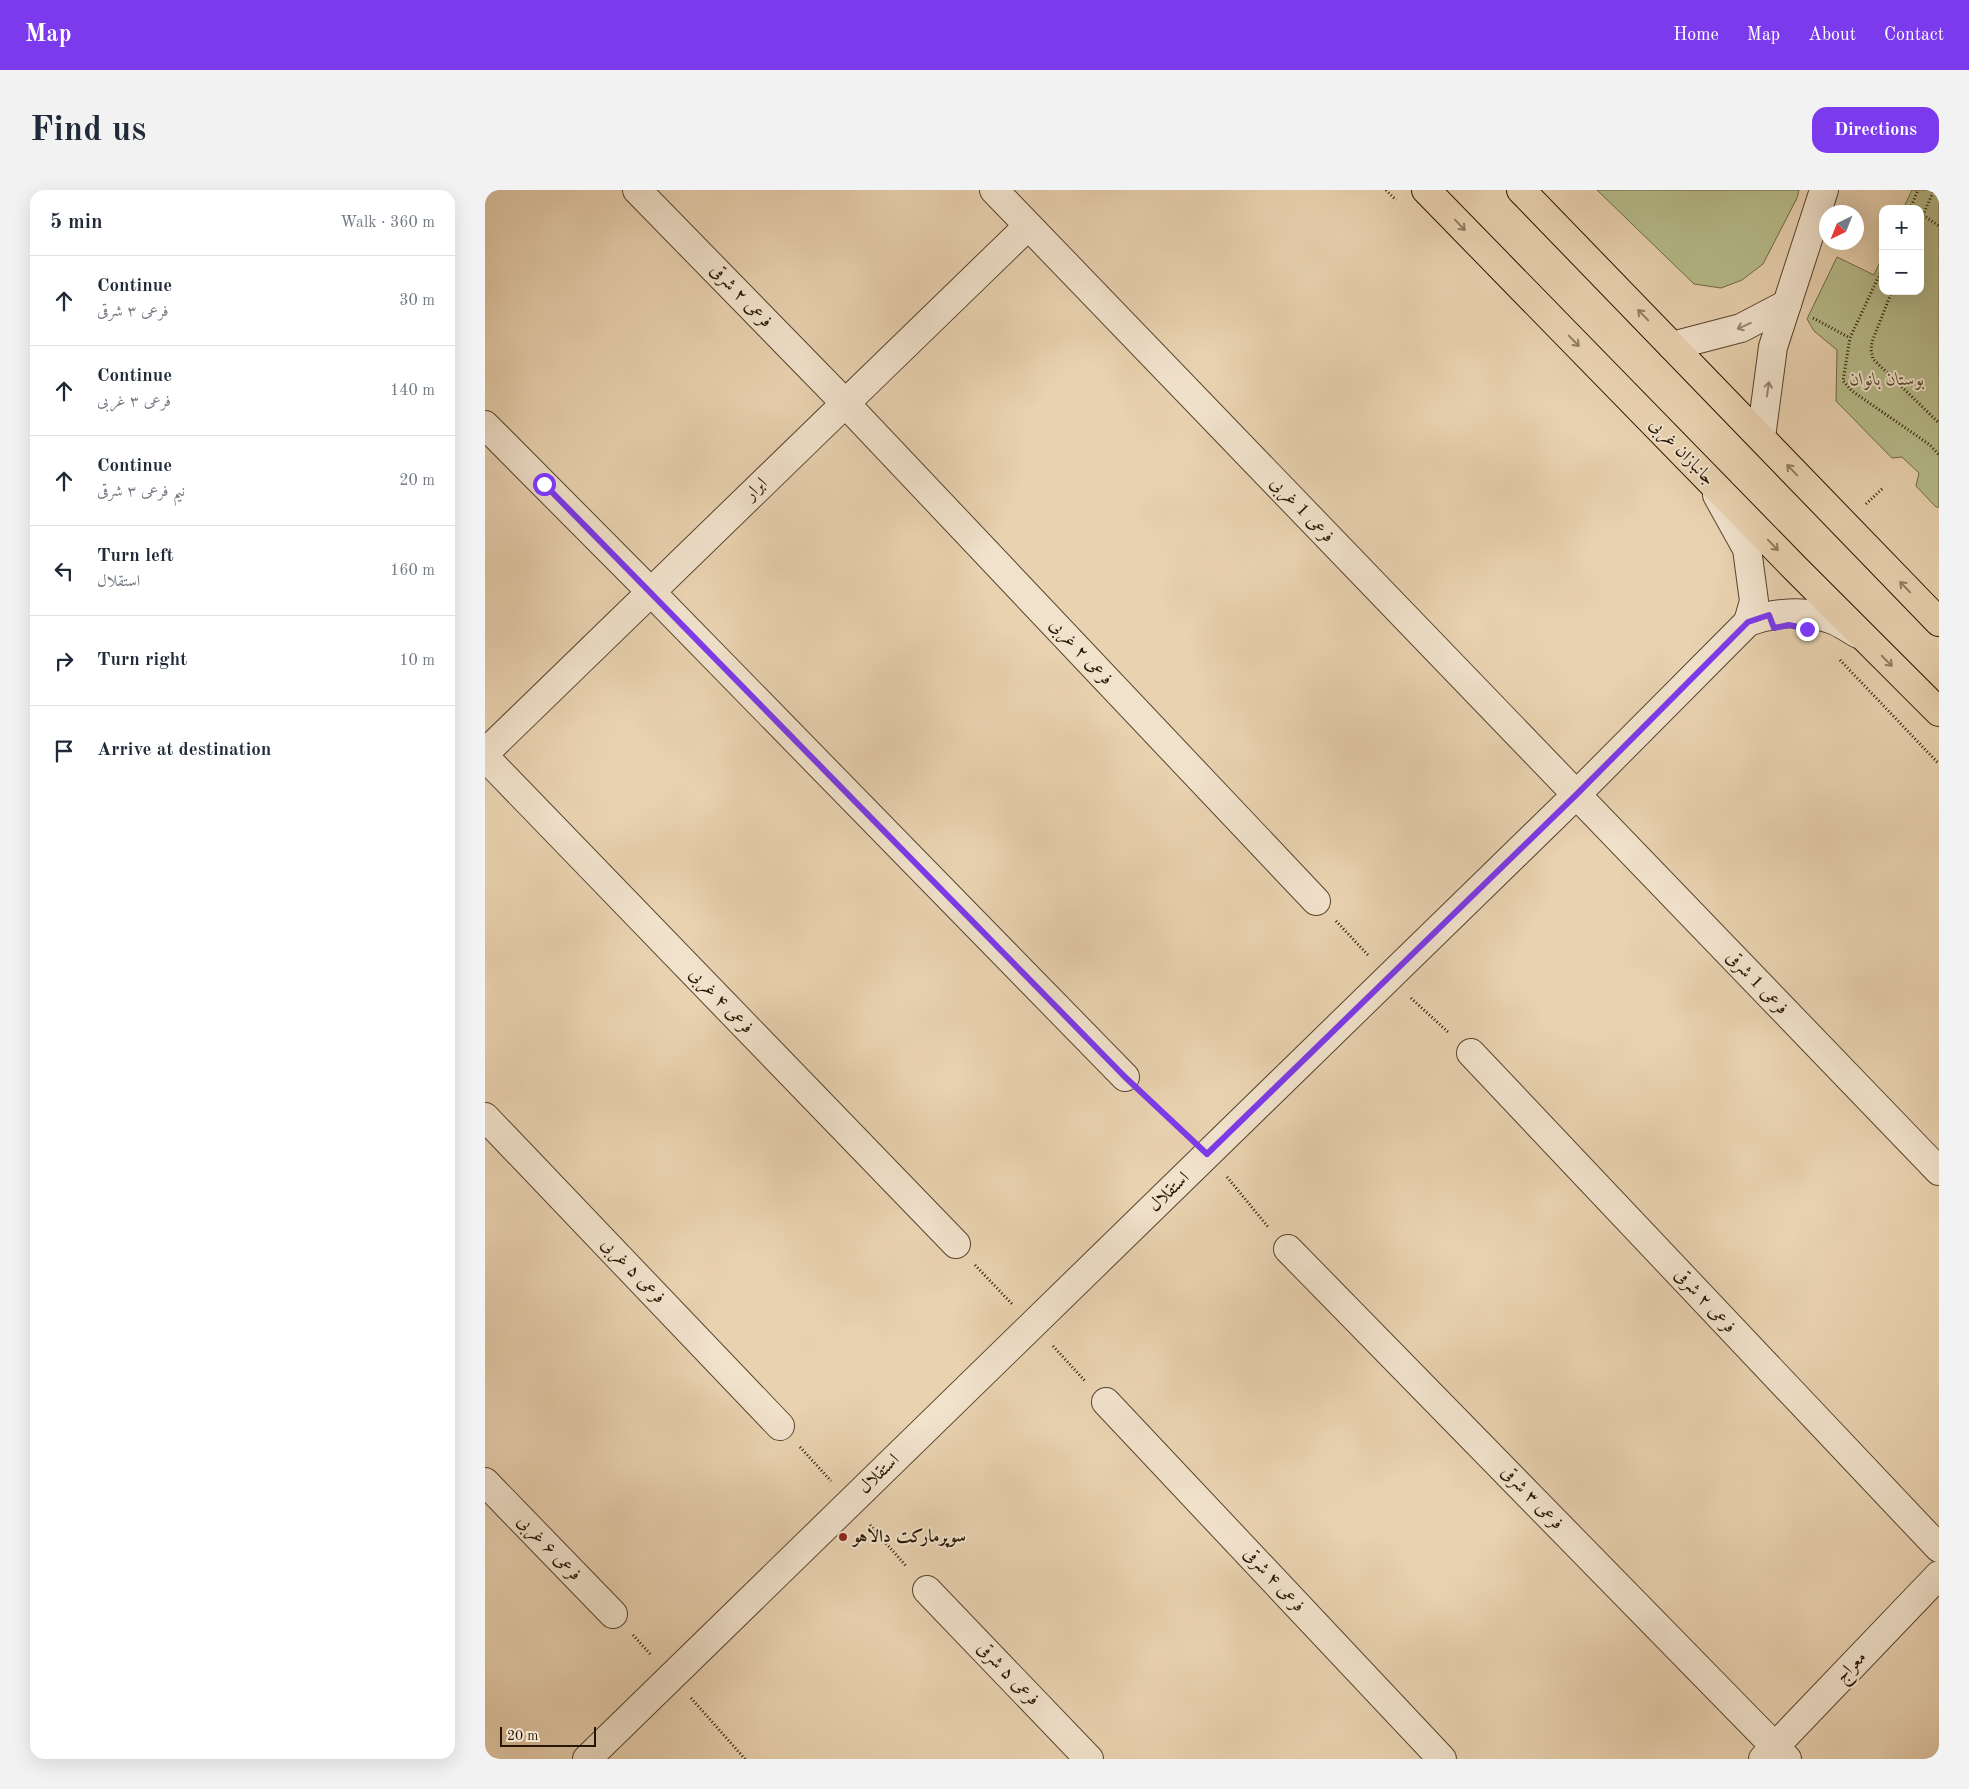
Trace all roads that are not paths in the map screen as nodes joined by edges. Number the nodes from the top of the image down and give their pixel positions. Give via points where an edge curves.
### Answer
1 (637, 190) edge
2 (994, 190) edge
3 (1426, 190) edge
4 (1521, 190) edge
5 (1824, 190) edge
6 (1028, 226) junction
7 (1787, 304) junction
8 (1672, 346) junction
9 (845, 403) junction
10 (485, 425) edge
11 (1761, 437) junction
12 (1707, 477) junction
13 (651, 592) junction
14 (1748, 622) junction
15 (1939, 622) edge
16 (1863, 638) junction
17 (1939, 712) edge
18 (485, 752) edge
19 (485, 757) edge
20 (1576, 795) junction
21 (1316, 901) road end
22 (1471, 1053) road end
23 (1125, 1077) road end
24 (485, 1117) edge
25 (1939, 1171) edge
26 (956, 1244) road end
27 (1288, 1249) road end
28 (1106, 1402) road end
29 (780, 1426) road end
30 (485, 1482) edge
31 (1939, 1548) edge
32 (1939, 1575) edge
33 (927, 1590) road end
34 (613, 1614) road end
35 (1775, 1755) edge
36 (587, 1759) edge
37 (1089, 1759) edge
38 (1442, 1759) edge

1 - 9 street, فرعی ۲ شرقی
2 - 6 street, فرعی 1 غربی
3 -> 12 main road, جانبازان غربی
8 -> 4 main road
5 - 7 street
6 - 9 street, ابرار
6 - 20 street, فرعی 1 غربی
7 -> 8 street via 1741,328
11 -> 7 street via 1773,348
8 - 11 main road
9 - 13 street, ابرار
9 - 21 street, فرعی ۲ غربی
10 - 13 street
15 -> 11 main road
12 - 14 street via 1747,549 1754,601
12 -> 16 main road, جانبازان غربی
13 - 18 street, ابرار
13 - 23 street
14 - 16 street via 1769,615 1805,614 1830,618
14 - 20 street, استقلال
16 -> 17 main road, جانبازان غربی
19 - 26 street, فرعی ۴ غربی
20 - 25 street, فرعی 1 شرقی
20 - 36 street, استقلال
22 - 31 street, فرعی ۲ شرقی
24 - 29 street, فرعی ۵ غربی
27 - 35 street, فرعی ۳ شرقی
28 - 38 street, فرعی ۴ شرقی
30 - 34 street, فرعی ۶ غربی
32 - 35 street, معراج
33 - 37 street, فرعی ۵ شرقی

